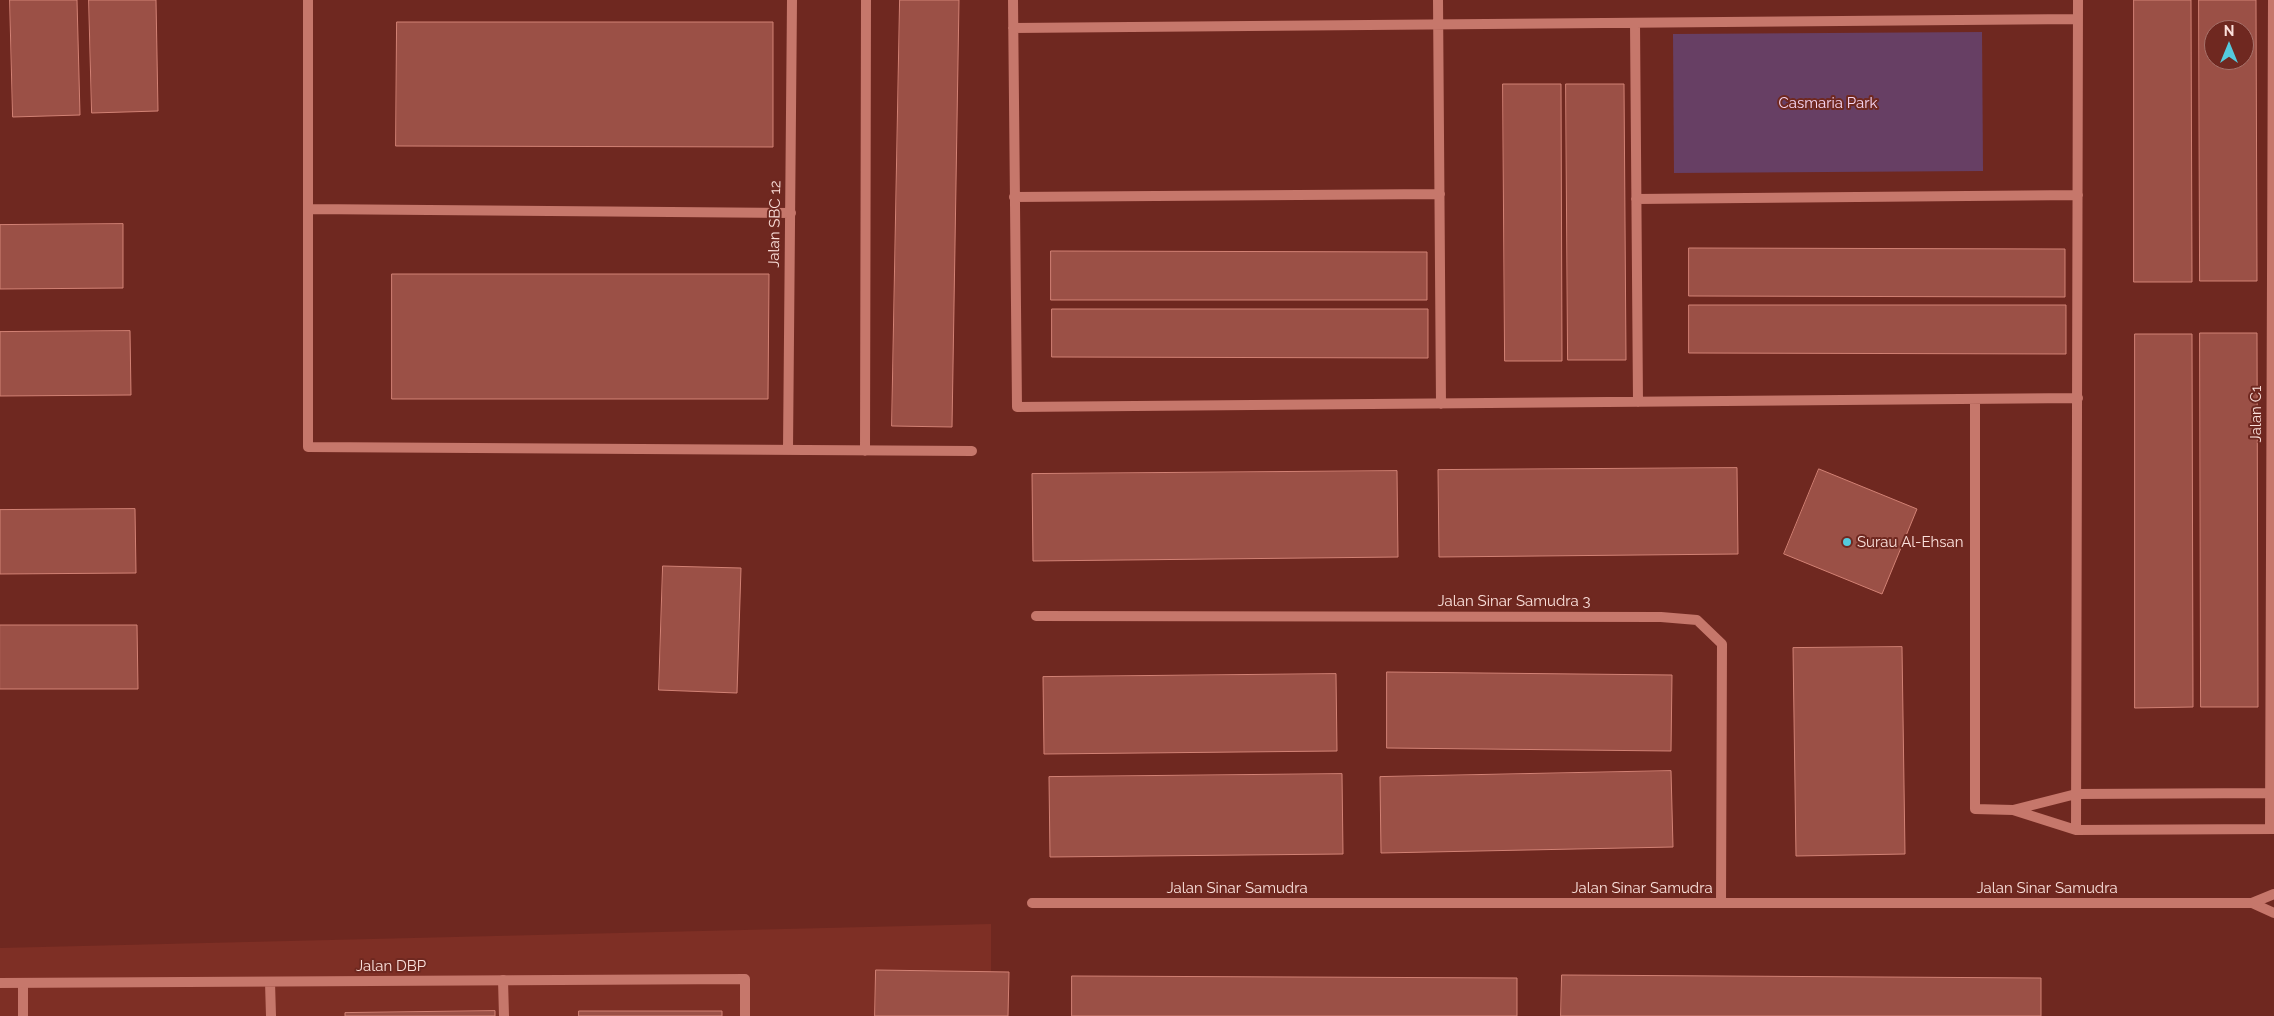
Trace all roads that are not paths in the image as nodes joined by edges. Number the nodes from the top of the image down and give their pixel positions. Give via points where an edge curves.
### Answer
1 (308, 0) edge
2 (792, 0) edge
3 (866, 0) edge
4 (1013, 0) edge
5 (1438, 0) edge
6 (2078, 0) edge
7 (2273, 0) edge
8 (2078, 19) junction
9 (1635, 23) junction
10 (1438, 24) junction
11 (1013, 28) junction
12 (1440, 194) junction
13 (2078, 195) junction
14 (1014, 197) junction
15 (1636, 199) junction
16 (308, 209) junction
17 (791, 213) junction
18 (2078, 398) junction
19 (1975, 399) junction
20 (1638, 402) junction
21 (1441, 404) junction
22 (788, 449) junction
23 (865, 451) junction
24 (972, 452) dead end
25 (1036, 616) dead end
26 (2272, 793) edge
27 (2076, 794) junction
28 (2013, 810) junction
29 (2272, 829) edge
30 (2076, 830) junction
31 (2274, 894) edge
32 (1032, 903) dead end
33 (1721, 903) junction
34 (2252, 903) junction
35 (2274, 913) edge
36 (503, 980) junction
37 (270, 982) junction
38 (0, 983) edge
39 (23, 983) junction
40 (23, 1016) edge
41 (271, 1016) edge
42 (504, 1016) edge
43 (745, 1016) edge

1 - 16 street
2 - 17 street, Jalan SBC 12
3 - 23 street
4 - 11 street
5 - 10 street
6 - 8 street
7 - 26 street, Jalan C1
8 - 9 street
8 - 13 street
9 - 10 street
9 - 15 street
10 - 11 street
10 - 12 street
11 - 14 street
12 - 14 street
12 - 21 street
13 - 15 street
13 - 18 street
14 - 21 street via 1016,407
15 - 20 street
16 - 17 street
16 - 22 street via 308,447
17 - 22 street, Jalan SBC 12
18 - 19 street
18 - 27 street
19 - 20 street
19 - 28 street via 1975,809
20 - 21 street
22 - 23 street
23 - 24 street
25 - 33 street, Jalan Sinar Samudra 3 via 1642,617 1697,620 1722,644
26 - 27 street
26 - 29 street, Jalan C1
27 - 28 street
27 - 30 street
28 - 30 street
29 - 30 street
31 - 34 street, Jalan Sinar Samudra
32 - 33 street, Jalan Sinar Samudra
33 - 34 street, Jalan Sinar Samudra
34 - 35 street, Jalan Sinar Samudra
36 - 37 street, Jalan DBP
36 - 42 street
36 - 43 street, Jalan DBP via 745,979
37 - 39 street, Jalan DBP
37 - 41 street
38 - 39 street, Jalan DBP
39 - 40 street

